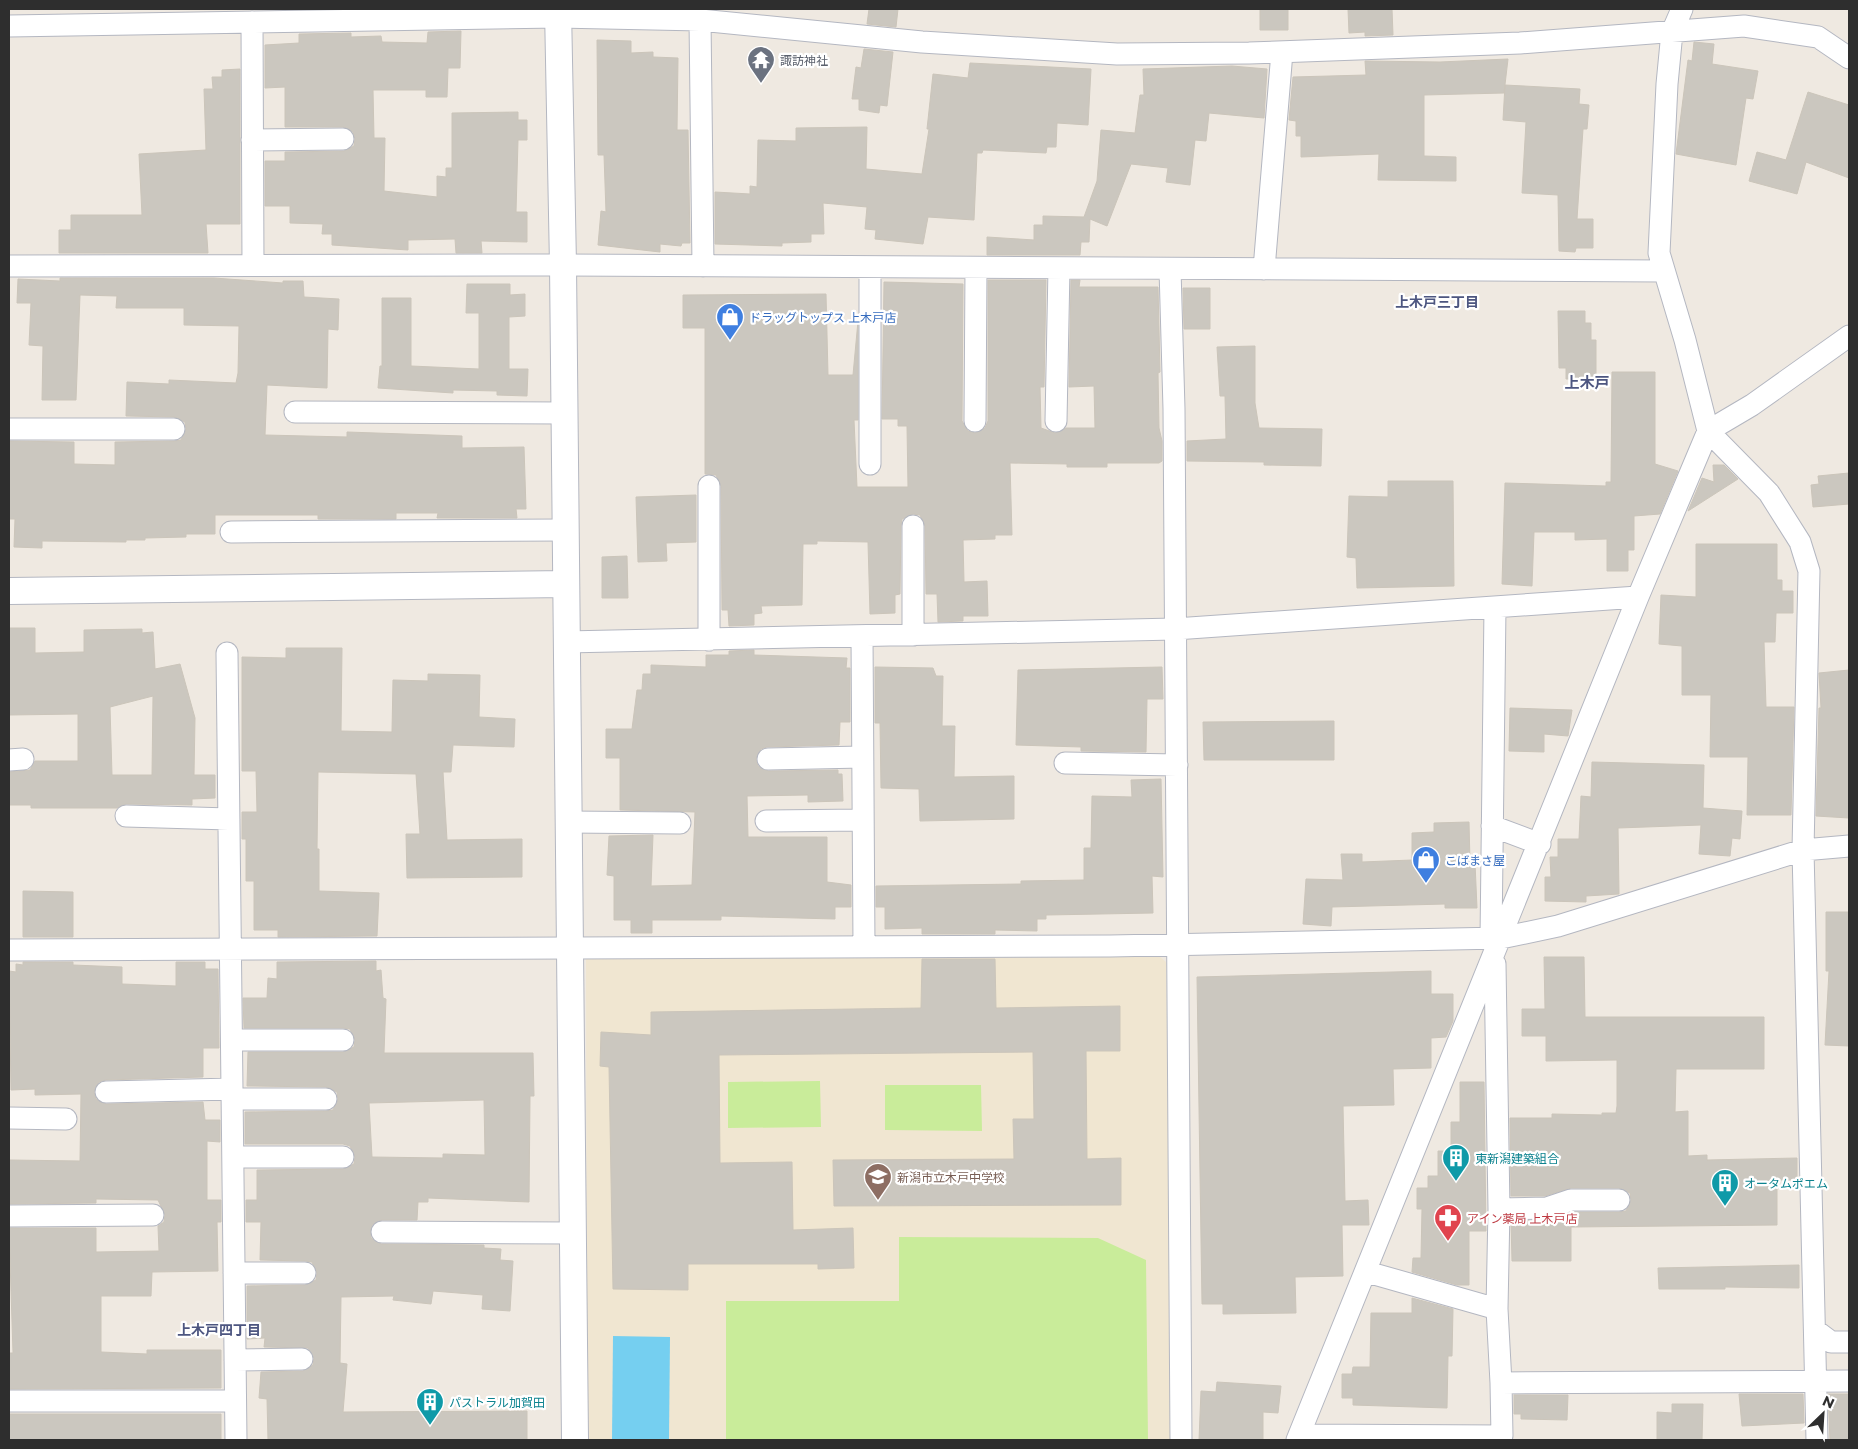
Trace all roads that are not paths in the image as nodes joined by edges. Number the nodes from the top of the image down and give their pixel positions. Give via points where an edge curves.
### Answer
1 (1682, 9) edge
2 (558, 13) edge
3 (238, 18) edge
4 (772, 18) edge
5 (700, 20) junction
6 (9, 26) edge
7 (1672, 32) junction
8 (1282, 52) junction
9 (1849, 58) edge
10 (252, 140) junction
11 (343, 140) dead end
12 (564, 265) junction
13 (9, 266) edge
14 (252, 266) junction
15 (703, 266) junction
16 (870, 267) junction
17 (976, 268) junction
18 (1059, 268) junction
19 (1170, 269) junction
20 (1264, 269) junction
21 (1664, 271) junction
22 (1849, 336) edge
23 (295, 412) dead end
24 (564, 413) junction
25 (975, 421) dead end
26 (1056, 421) dead end
27 (9, 429) edge
28 (174, 429) dead end
29 (1708, 432) junction
30 (870, 464) dead end
31 (709, 486) dead end
32 (913, 526) dead end
33 (565, 530) junction
34 (231, 532) dead end
35 (565, 584) junction
36 (9, 591) edge
37 (1638, 597) junction
38 (1495, 607) junction
39 (1175, 629) junction
40 (913, 635) junction
41 (862, 636) junction
42 (709, 640) junction
43 (566, 642) junction
44 (227, 653) dead end
45 (862, 757) junction
46 (768, 759) dead end
47 (1065, 763) dead end
48 (1177, 765) junction
49 (126, 816) dead end
50 (230, 819) junction
51 (863, 820) junction
52 (766, 821) dead end
53 (568, 822) junction
54 (680, 822) dead end
55 (1492, 826) junction
56 (1540, 844) junction
57 (1849, 846) edge
58 (1803, 850) junction
59 (1496, 943) junction
60 (1179, 944) junction
61 (864, 946) junction
62 (569, 948) junction
63 (231, 949) junction
64 (9, 950) edge
65 (232, 1040) junction
66 (344, 1040) dead end
67 (106, 1092) dead end
68 (233, 1094) junction
69 (326, 1100) dead end
70 (9, 1118) edge
71 (66, 1119) dead end
72 (233, 1157) junction
73 (343, 1157) dead end
74 (1619, 1200) dead end
75 (1499, 1208) junction
76 (153, 1215) dead end
77 (9, 1216) edge
78 (382, 1232) dead end
79 (573, 1233) junction
80 (1367, 1272) junction
81 (234, 1273) junction
82 (305, 1273) dead end
83 (1497, 1309) junction
84 (1815, 1330) junction
85 (1849, 1342) edge
86 (302, 1359) dead end
87 (235, 1360) junction
88 (1816, 1381) junction
89 (1849, 1381) edge
90 (1501, 1384) junction
91 (235, 1400) junction
92 (9, 1401) edge
93 (1298, 1437) edge
94 (1502, 1438) edge
95 (236, 1440) edge
96 (575, 1440) edge
97 (1181, 1440) edge
98 (1816, 1440) edge

1 - 7 street
2 - 3 street
2 - 5 street
2 - 12 street
3 - 6 street
3 - 10 street
4 - 5 street
4 - 8 street via 922,42 1117,54
5 - 15 street
7 - 8 street via 1520,43
7 - 9 street via 1744,26 1818,36
7 - 21 street via 1659,253
8 - 20 street
10 - 11 street
10 - 14 street
12 - 14 street
12 - 15 street
12 - 24 street
13 - 14 street
15 - 16 street
16 - 17 street
16 - 30 street
17 - 18 street
17 - 25 street
18 - 19 street
18 - 26 street
19 - 20 street
19 - 39 street
20 - 21 street
21 - 29 street
22 - 29 street
23 - 24 street
24 - 33 street
27 - 28 street
29 - 37 street
29 - 58 street via 1769,493 1800,542 1809,571
31 - 42 street
32 - 40 street
33 - 34 street
33 - 35 street
35 - 36 street
35 - 43 street
37 - 38 street
37 - 56 street
38 - 39 street
38 - 55 street
39 - 40 street
39 - 48 street
40 - 41 street
41 - 42 street
41 - 45 street
42 - 43 street
43 - 53 street
44 - 50 street
45 - 46 street
45 - 51 street
47 - 48 street
48 - 60 street
49 - 50 street
50 - 63 street
51 - 52 street
51 - 61 street
53 - 54 street
53 - 62 street
55 - 56 street
55 - 59 street
56 - 59 street
57 - 58 street
58 - 59 street
58 - 84 street
59 - 60 street
59 - 75 street
59 - 80 street
60 - 61 street
60 - 97 street
61 - 62 street
62 - 63 street
62 - 79 street
63 - 64 street
63 - 65 street
65 - 66 street
65 - 68 street
67 - 68 street
68 - 69 street
68 - 72 street
70 - 71 street
72 - 73 street
72 - 81 street
74 - 75 street via 1571,1200 1547,1208
75 - 83 street
76 - 77 street
78 - 79 street
79 - 96 street
80 - 83 street
80 - 93 street
81 - 82 street
81 - 87 street
83 - 90 street
84 - 85 street via 1831,1342
84 - 88 street
86 - 87 street
87 - 91 street
88 - 89 street
88 - 90 street
88 - 98 street
90 - 94 street
91 - 92 street
91 - 95 street
93 - 94 street

